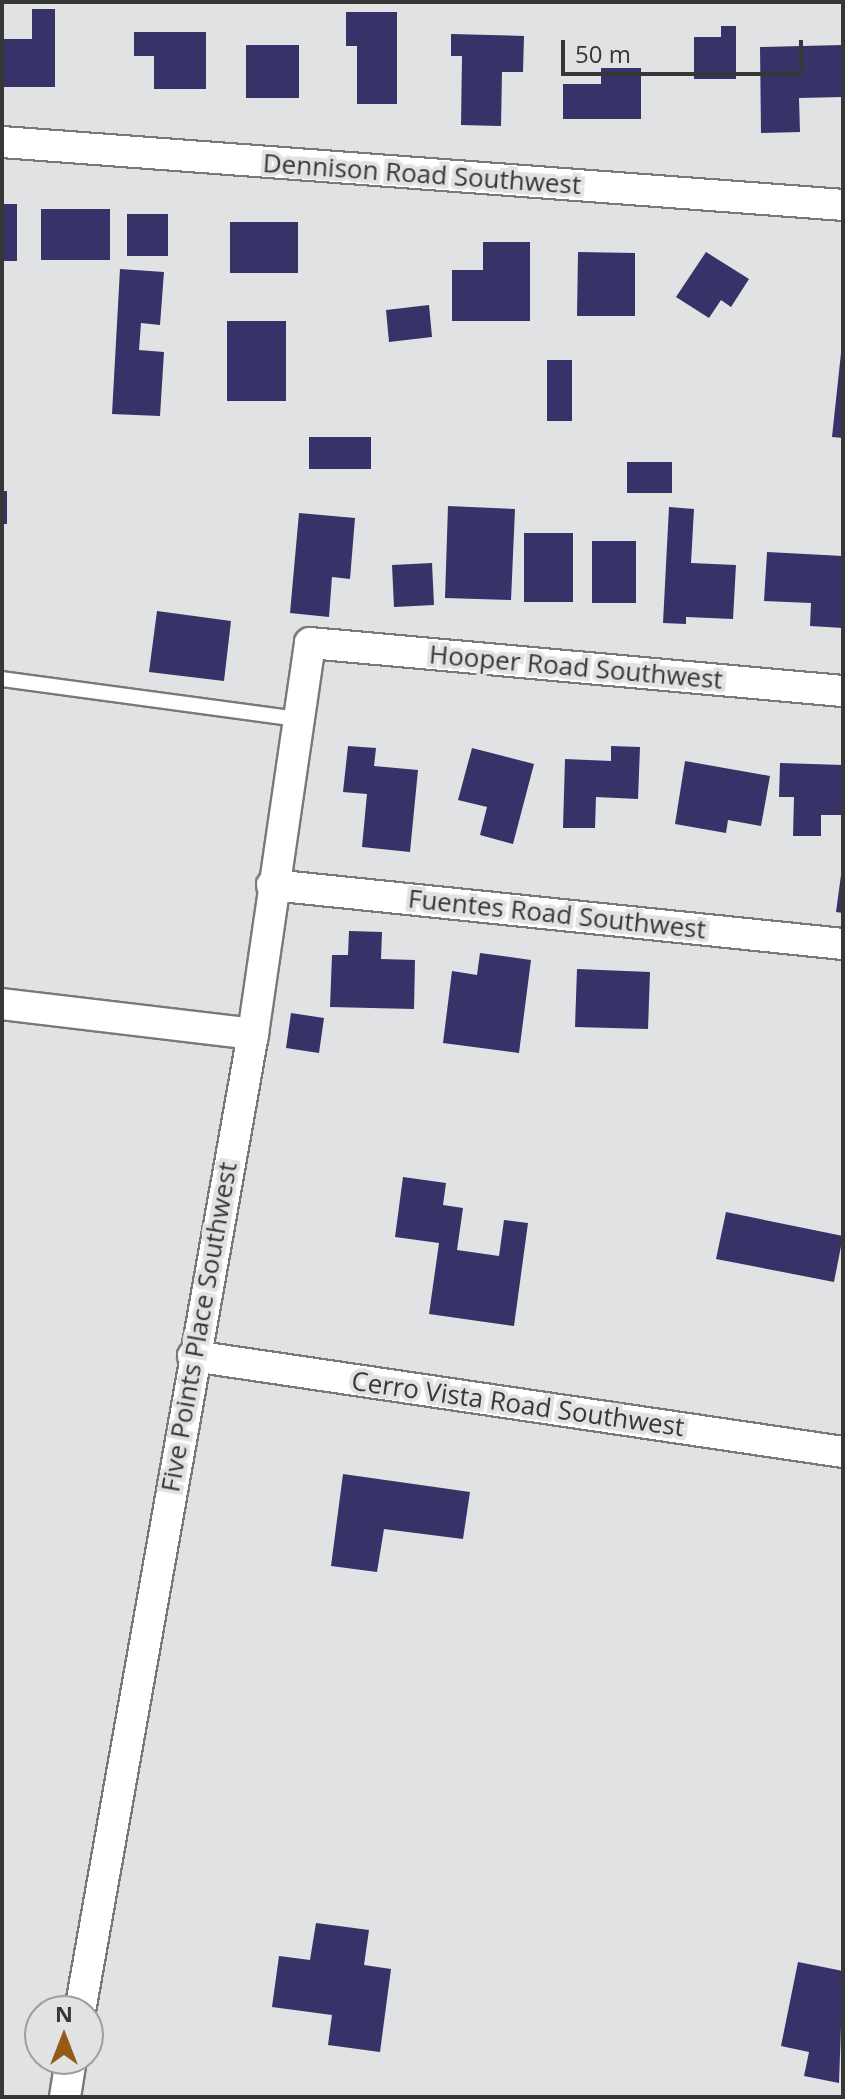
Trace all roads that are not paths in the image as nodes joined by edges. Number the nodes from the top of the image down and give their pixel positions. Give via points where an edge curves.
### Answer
1 (2, 142) edge
2 (843, 205) edge
3 (310, 643) joint
4 (2, 679) edge
5 (843, 691) edge
6 (298, 719) junction
7 (272, 885) junction
8 (843, 944) edge
9 (2, 1004) edge
10 (253, 1034) junction
11 (193, 1356) junction
12 (843, 1452) edge
13 (83, 1995) edge
14 (71, 2075) edge
15 (71, 2096) edge

1 - 2 street, Dennison Road Southwest
3 - 5 street, Hooper Road Southwest
3 - 6 street, Five Points Place Southwest
4 - 6 lane
6 - 7 street, Five Points Place Southwest
7 - 8 street, Fuentes Road Southwest
7 - 10 street, Five Points Place Southwest
9 - 10 street
10 - 11 street, Five Points Place Southwest
11 - 12 street, Cerro Vista Road Southwest
11 - 13 street, Five Points Place Southwest
14 - 15 street

